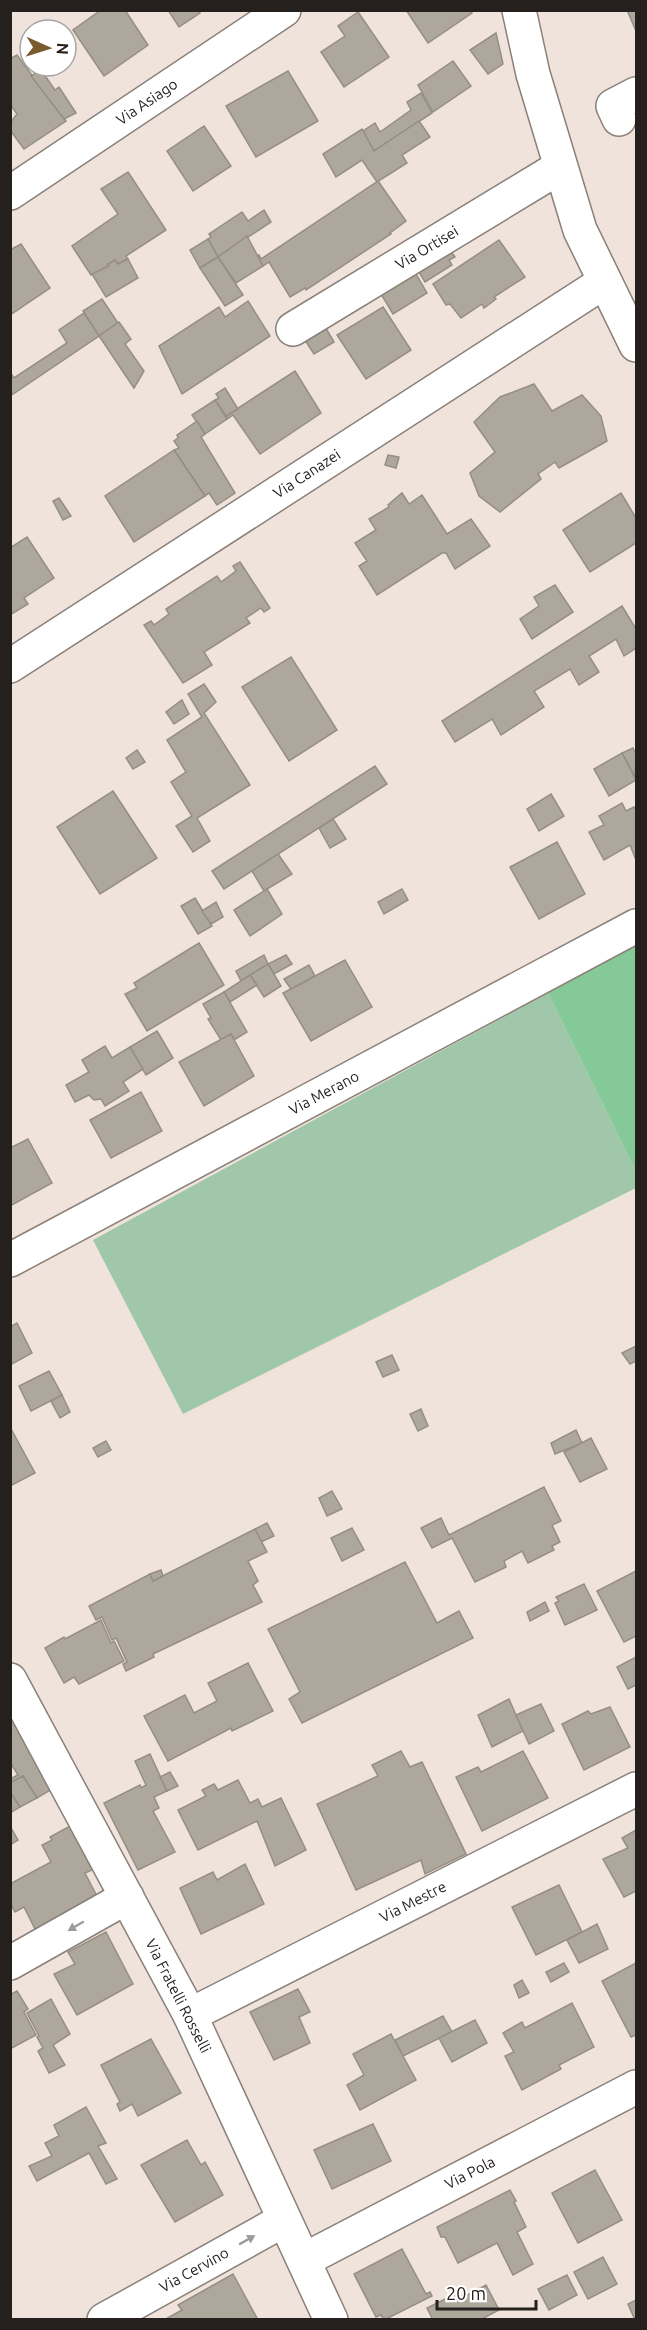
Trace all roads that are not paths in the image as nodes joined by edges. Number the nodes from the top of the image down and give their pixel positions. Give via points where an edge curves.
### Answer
1 (284, 10) edge
2 (519, 10) edge
3 (560, 167) junction
4 (10, 193) edge
5 (604, 282) junction
6 (293, 329) dead end
7 (636, 345) edge
8 (10, 666) edge
9 (636, 926) edge
10 (10, 1260) edge
11 (10, 1680) edge
12 (636, 1789) edge
13 (127, 1897) junction
14 (10, 1963) edge
15 (190, 2015) junction
16 (636, 2087) edge
17 (284, 2220) junction
18 (304, 2260) junction
19 (104, 2319) edge
20 (331, 2319) edge

1 - 4 street, Via Asiago
2 - 3 street
3 - 5 street via 579,230
3 - 6 street, Via Ortisei
5 - 7 street
5 - 8 street, Via Canazei
9 - 10 street, Via Merano
11 - 13 street, Via Fratelli Rosselli
12 - 15 street, Via Mestre
13 -> 14 street
13 - 15 street, Via Fratelli Rosselli
15 - 17 street, Via Fratelli Rosselli
16 - 18 street, Via Pola
17 - 18 street, Via Fratelli Rosselli
19 -> 17 street, Via Cervino
18 - 20 street, Via Fratelli Rosselli

